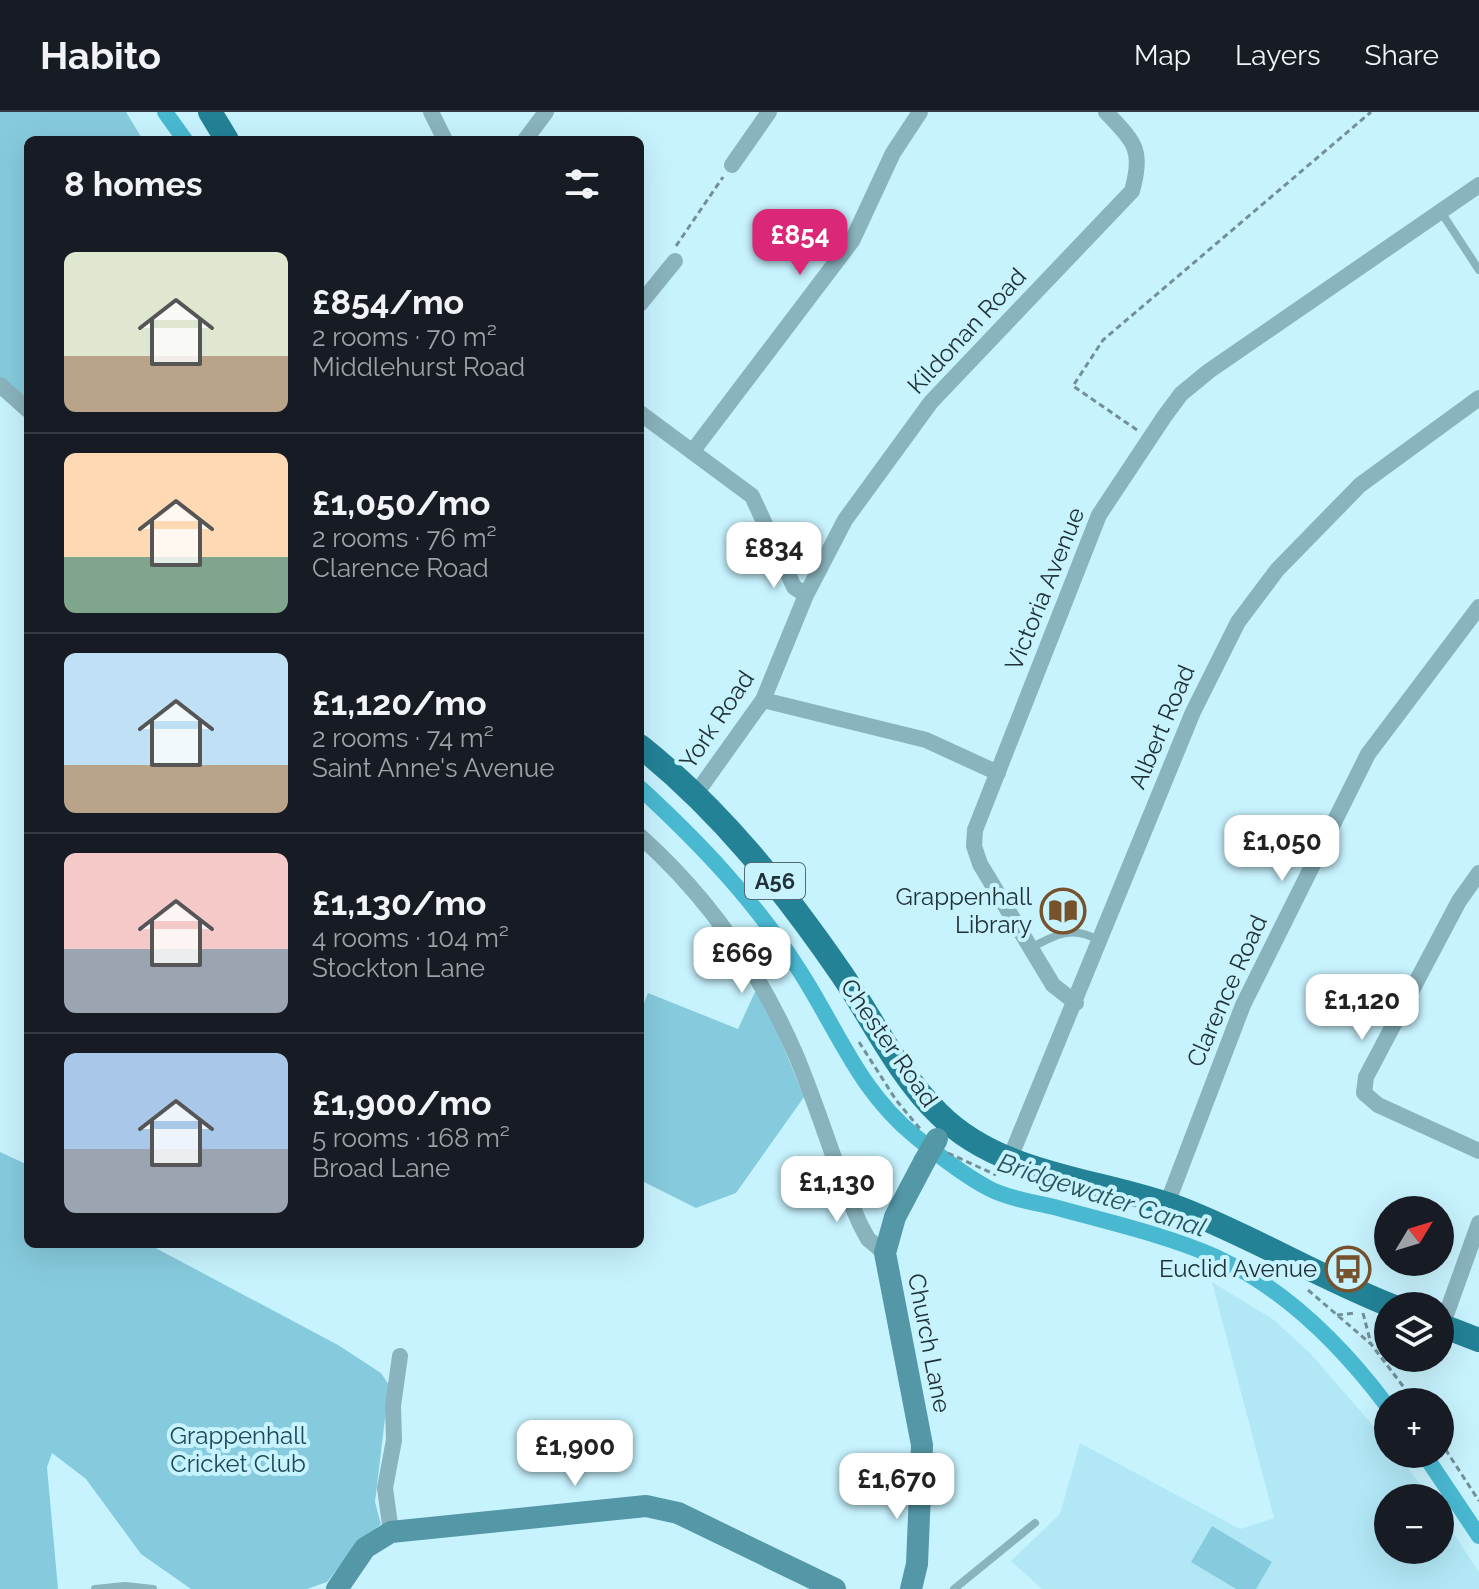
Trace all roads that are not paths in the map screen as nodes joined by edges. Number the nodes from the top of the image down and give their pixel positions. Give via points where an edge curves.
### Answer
1 (210, 112) edge
2 (431, 112) edge
3 (546, 112) edge
4 (769, 112) edge
5 (920, 112) edge
6 (1106, 112) edge
7 (225, 136) edge
8 (443, 136) edge
9 (528, 136) edge
10 (732, 165) road end
11 (1479, 185) edge
12 (1441, 212) junction
13 (675, 261) road end
14 (1479, 270) edge
15 (644, 299) edge
16 (0, 385) edge
17 (1479, 398) edge
18 (24, 406) edge
19 (644, 416) edge
20 (692, 452) junction
21 (806, 595) junction
22 (1479, 607) edge
23 (763, 700) junction
24 (644, 750) edge
25 (998, 773) junction
26 (695, 795) junction
27 (644, 840) edge
28 (1479, 873) edge
29 (1101, 941) junction
30 (1031, 948) junction
31 (1076, 1003) junction
32 (936, 1142) junction
33 (1479, 1151) edge
34 (1006, 1168) junction
35 (1167, 1204) junction
36 (1479, 1223) edge
37 (885, 1253) junction
38 (1453, 1292) edge
39 (1374, 1298) edge
40 (1454, 1330) edge
41 (1479, 1340) edge
42 (400, 1356) dead end
43 (1035, 1523) dead end
44 (391, 1532) junction
45 (95, 1589) edge
46 (153, 1589) edge
47 (337, 1589) edge
48 (835, 1589) edge
49 (911, 1589) edge
50 (954, 1589) edge

1 - 7 main road
2 - 8 street
3 - 9 street
4 - 10 street
5 - 20 street via 893,153 852,241
6 - 21 street, Kildonan Road via 1134,142 1139,165 1132,191 931,402 845,520
11 - 12 street, Victoria Avenue
12 - 14 lane
12 - 25 street, Victoria Avenue via 1181,394 1099,515
13 - 15 street
16 - 18 street
17 - 29 street, Albert Road via 1360,485 1277,570 1238,622 1205,683
19 - 20 street
20 - 21 street via 752,496 794,587
21 - 23 street, York Road
22 - 35 street, Clarence Road via 1368,754 1243,1005
23 - 25 street via 926,740
23 - 26 street, York Road
24 - 26 main road, Chester Road / A56
25 - 30 street, Victoria Avenue via 975,830 974,846
26 - 32 main road, Chester Road / A56 via 778,884 843,977 907,1076
27 - 37 street via 719,917 754,975 795,1052 860,1224
28 - 33 street via 1366,1077 1364,1093 1378,1105
29 - 30 lane via 1070,931
29 - 31 street, Albert Road
30 - 31 street, Victoria Avenue via 1053,985
31 - 34 street, Albert Road
32 - 34 main road, Chester Road / A56
32 - 37 street, Church Lane via 895,1217
34 - 35 main road, Chester Road / A56
35 - 39 main road, Chester Road / A56
36 - 38 street
37 - 49 street, Church Lane via 922,1445 917,1564
40 - 41 main road
42 - 44 street via 385,1488
43 - 50 lane
44 - 47 street via 365,1548
44 - 48 street via 620,1506 659,1507 720,1531
45 - 46 lane

